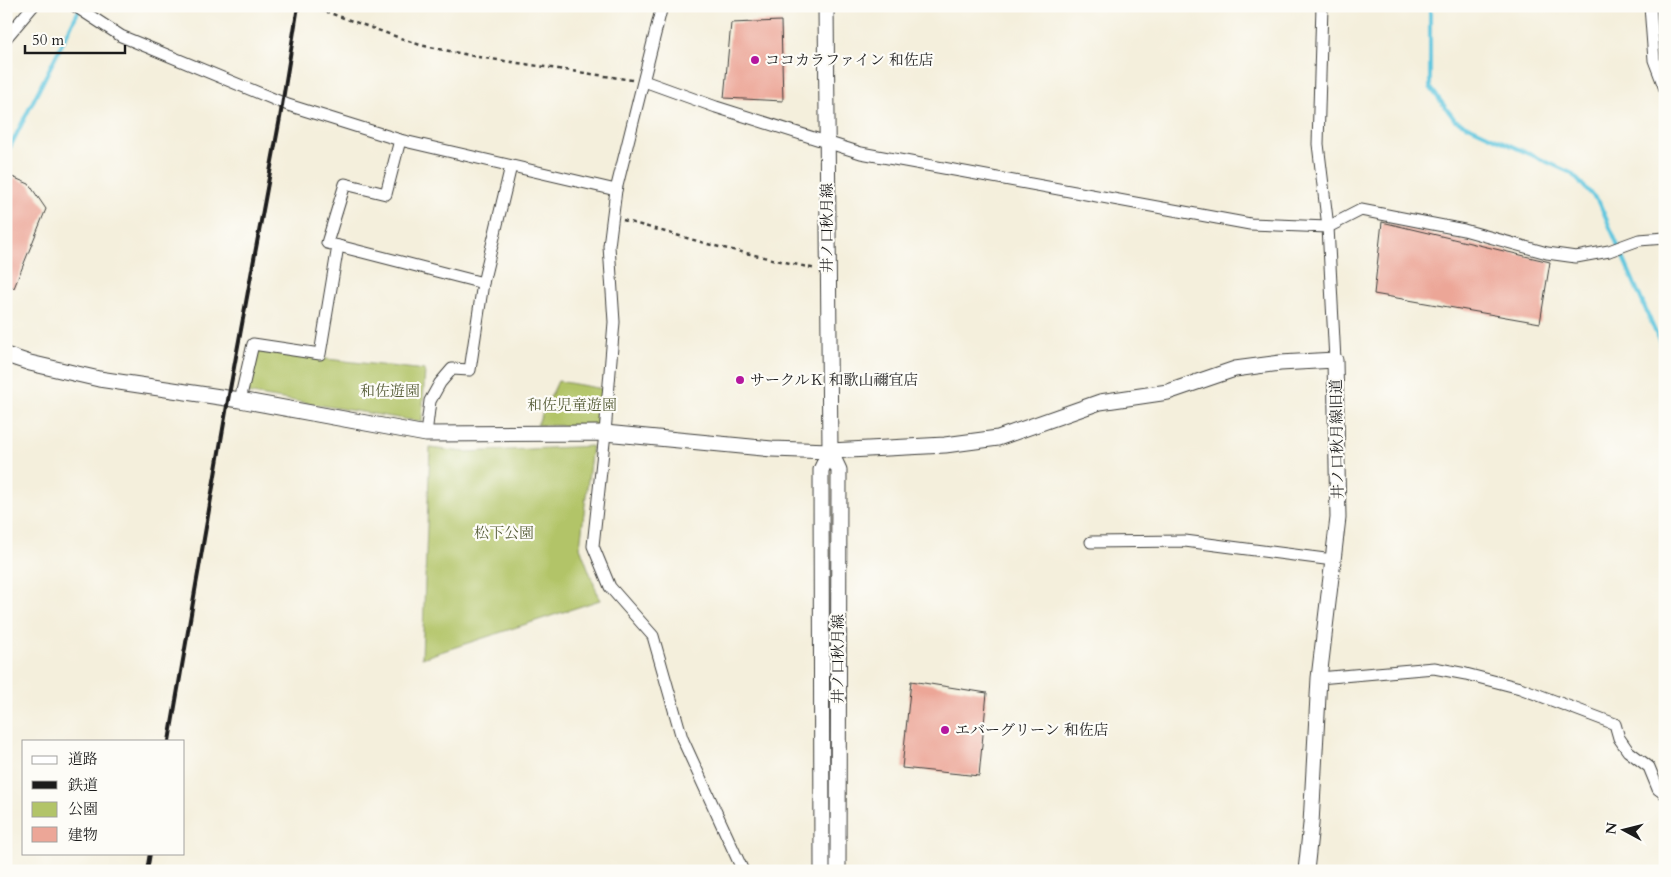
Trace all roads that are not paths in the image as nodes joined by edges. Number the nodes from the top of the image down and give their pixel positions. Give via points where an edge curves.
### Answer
1 (33, 6) edge
2 (75, 6) edge
3 (662, 6) edge
4 (826, 6) edge
5 (1322, 6) edge
6 (1650, 6) edge
7 (6, 38) edge
8 (644, 82) junction
9 (1665, 89) edge
10 (400, 140) junction
11 (826, 142) junction
12 (511, 166) junction
13 (616, 190) junction
14 (1328, 227) junction
15 (1665, 238) edge
16 (338, 246) junction
17 (483, 283) junction
18 (6, 355) edge
19 (1336, 360) junction
20 (240, 400) junction
21 (605, 433) junction
22 (426, 434) junction
23 (830, 450) junction
24 (1091, 542) dead end
25 (1333, 560) junction
26 (1319, 678) junction
27 (1665, 794) edge
28 (743, 871) edge
29 (822, 871) edge
30 (838, 871) edge
31 (1306, 871) edge

1 - 7 street
2 - 10 street via 121,36 288,105
3 - 8 street
4 - 11 street, 井ノ口秋月線
5 - 14 street, 井ノ口秋月線旧道 via 1318,144
6 - 9 street via 1654,60
8 - 11 street
8 - 13 street
10 - 12 street
10 - 16 street via 386,194 345,184 327,242
11 - 14 street via 861,153 1250,224
11 - 23 street, 井ノ口秋月線
12 - 13 street
12 - 17 street
13 - 21 street via 609,246 614,322
14 - 15 street via 1361,210 1576,257 1609,251 1638,240
14 - 19 street, 井ノ口秋月線旧道
16 - 17 street
16 - 20 street via 320,354 253,344
17 - 22 street via 470,370 452,369 440,383 430,401
18 - 20 street via 30,364 99,378
19 - 23 street via 1235,369 1168,392 1100,402 998,438 945,445
19 - 25 street, 井ノ口秋月線旧道 via 1338,518
20 - 22 street
21 - 22 street
21 - 23 street via 772,449
21 - 28 street via 592,546 610,587 653,636 682,738
23 - 29 street, 井ノ口秋月線 via 821,470
23 - 30 street, 井ノ口秋月線 via 840,470
24 - 25 street via 1185,541
25 - 26 street, 井ノ口秋月線旧道
26 - 27 street via 1434,668 1520,688 1615,724 1628,751 1649,767 1658,789
26 - 31 street, 井ノ口秋月線旧道

